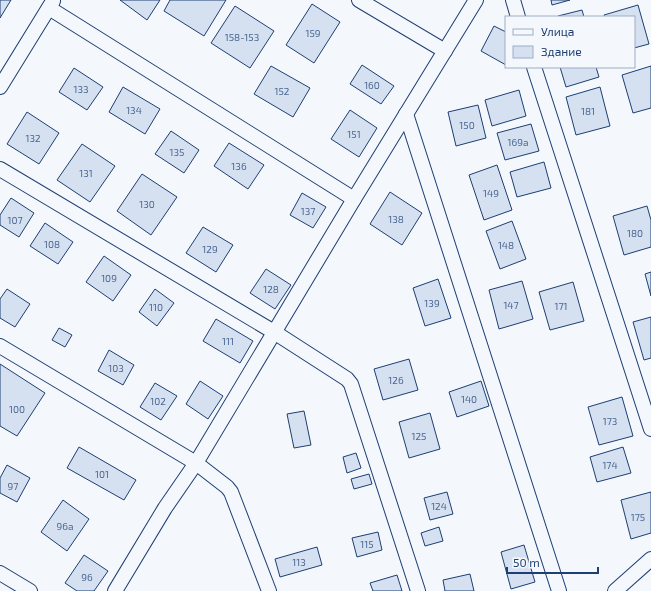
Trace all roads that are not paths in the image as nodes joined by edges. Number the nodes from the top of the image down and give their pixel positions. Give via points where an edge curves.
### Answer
1 (360, 0) edge
2 (476, 0) edge
3 (513, 0) edge
4 (51, 4) edge
5 (518, 16) edge
6 (445, 51) junction
7 (534, 68) edge
8 (0, 88) edge
9 (406, 114) junction
10 (0, 169) edge
11 (354, 199) junction
12 (274, 332) junction
13 (0, 346) edge
14 (651, 428) edge
15 (196, 463) junction
16 (651, 559) edge
17 (0, 572) edge
18 (30, 591) edge
19 (115, 591) edge
20 (269, 591) edge
21 (418, 591) edge
22 (558, 591) edge
23 (615, 591) edge

1 - 6 street
2 - 6 street
3 - 5 street
4 - 8 street
4 - 11 street
6 - 9 street
7 - 14 street
9 - 11 street
9 - 22 street
10 - 12 street
11 - 12 street
12 - 15 street
12 - 21 street via 351,384
13 - 15 street
15 - 19 street via 165,508
15 - 20 street via 230,492
16 - 23 street
17 - 18 street

